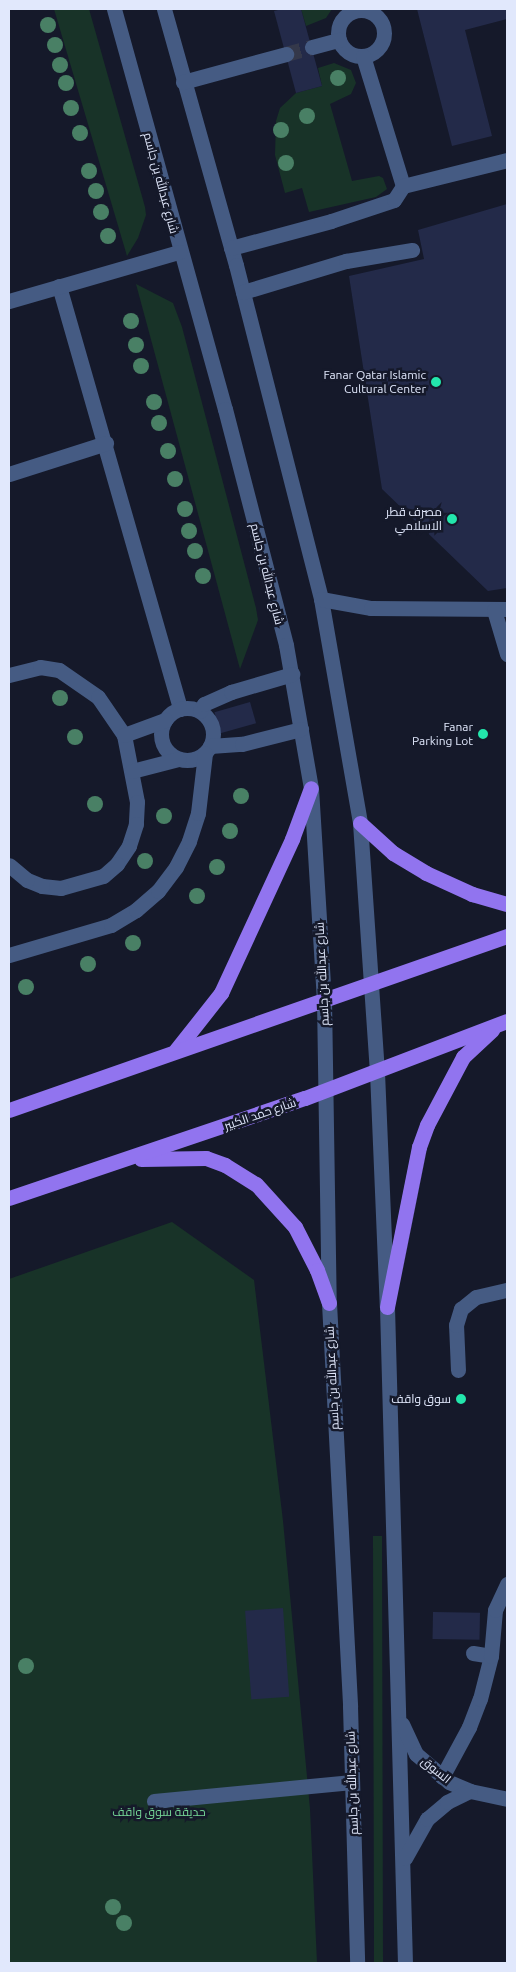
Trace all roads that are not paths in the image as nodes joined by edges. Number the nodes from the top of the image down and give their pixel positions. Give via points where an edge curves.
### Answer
1 (114, 9) edge
2 (164, 9) edge
3 (349, 11) edge
4 (339, 40) junction
5 (312, 47) tunnel mouth
6 (286, 54) tunnel mouth
7 (363, 56) junction
8 (183, 82) junction
9 (507, 160) edge
10 (403, 186) junction
11 (231, 248) junction
12 (412, 250) dead end
13 (179, 252) junction
14 (60, 286) junction
15 (243, 292) junction
16 (9, 301) edge
17 (106, 444) junction
18 (9, 474) edge
19 (320, 599) junction
20 (501, 609) edge
21 (507, 654) edge
22 (292, 674) junction
23 (9, 675) edge
24 (180, 709) junction
25 (200, 712) junction
26 (165, 720) junction
27 (301, 729) junction
28 (124, 735) junction
29 (208, 750) junction
30 (178, 759) junction
31 (132, 771) junction
32 (311, 788) junction
33 (360, 823) junction
34 (9, 865) edge
35 (507, 904) edge
36 (507, 936) edge
37 (9, 955) edge
38 (371, 984) junction
39 (324, 1000) junction
40 (503, 1022) edge
41 (176, 1050) junction
42 (377, 1072) junction
43 (326, 1091) junction
44 (9, 1110) edge
45 (122, 1160) junction
46 (9, 1198) edge
47 (507, 1290) edge
48 (329, 1303) junction
49 (387, 1307) junction
50 (458, 1370) dead end
51 (507, 1584) edge
52 (473, 1653) dead end
53 (490, 1656) junction
54 (398, 1713) junction
55 (442, 1777) junction
56 (352, 1782) junction
57 (470, 1791) junction
58 (507, 1799) edge
59 (154, 1801) dead end
60 (402, 1864) junction
61 (358, 1963) edge
62 (405, 1963) edge

1 - 13 street, شارع عبدالله بن جاسم
2 - 8 street
3 - 4 street via 342,20
3 - 7 street via 370,12 383,26 384,37 380,46
4 - 5 street
4 - 7 street via 348,52
6 - 8 street
7 - 10 street
8 - 11 street
9 - 10 street
10 - 11 street via 394,200
11 - 15 street
12 - 15 street via 346,261
13 - 14 street
13 - 22 street, شارع عبدالله بن جاسم via 225,409
14 - 16 street
14 - 17 street
15 - 19 street
17 - 18 street
17 - 24 street
19 - 20 street via 370,608
19 - 33 street
20 - 21 street
22 - 25 street via 231,692 204,704
22 - 27 street, شارع عبدالله بن جاسم
23 - 28 street via 40,667 73,676 110,711
24 - 25 street
24 - 26 street
25 - 29 street via 212,726
26 - 28 street
26 - 30 street via 161,738 170,755
27 - 29 street
27 - 32 street, شارع عبدالله بن جاسم
28 - 31 street
29 - 30 street via 197,759
29 - 37 street via 190,841 158,891 111,925
30 - 31 street
31 - 34 street via 137,802 136,824 129,846 118,864 103,876 61,888 42,886 27,880
32 - 39 street, شارع عبدالله بن جاسم
32 - 41 main road via 292,839 221,993
33 - 35 main road via 394,853 426,873 472,894
33 - 38 street
36 - 38 main road
38 - 39 main road
38 - 42 street
39 - 41 main road
39 - 43 street, شارع عبدالله بن جاسم
40 - 42 main road, شارع حمد الكبير
40 - 49 main road via 463,1057 426,1125
41 - 44 main road
42 - 43 main road, شارع حمد الكبير
42 - 49 street
43 - 45 main road, شارع حمد الكبير
43 - 48 street, شارع عبدالله بن جاسم
45 - 46 main road, شارع حمد الكبير
45 - 48 main road via 206,1158 225,1165 256,1184 295,1226
47 - 50 street via 476,1297 461,1309 456,1325
48 - 56 street, شارع عبدالله بن جاسم
49 - 54 street
51 - 53 street via 495,1610
52 - 53 street
53 - 55 street via 469,1727
54 - 55 street, السوق via 416,1754
54 - 60 street
55 - 57 street, السوق
56 - 59 street
56 - 61 street, شارع عبدالله بن جاسم
57 - 58 street, السوق
57 - 60 street, السوق via 447,1802 427,1819 412,1840
60 - 62 street

